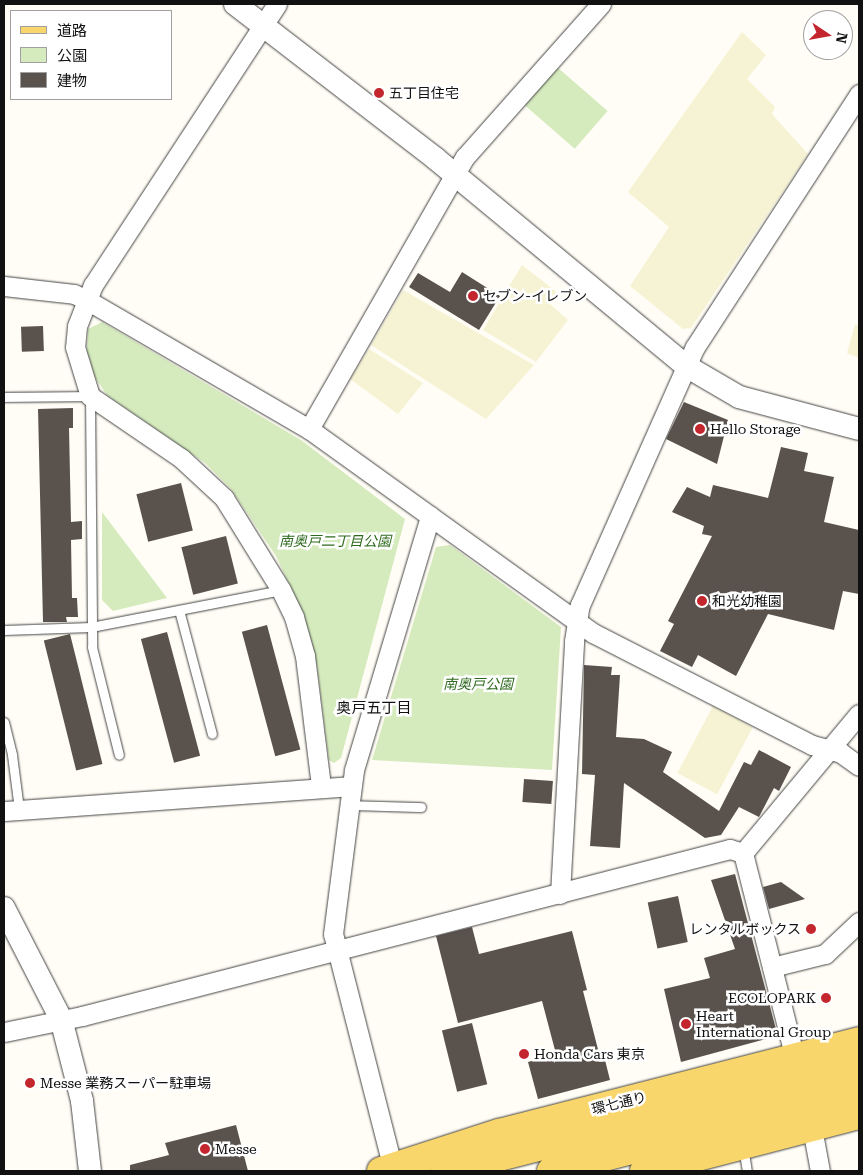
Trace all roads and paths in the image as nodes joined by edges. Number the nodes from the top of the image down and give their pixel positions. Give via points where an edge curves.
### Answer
1 (235, 4) edge
2 (277, 4) edge
3 (601, 4) edge
4 (263, 25) junction
5 (859, 94) edge
6 (453, 174) junction
7 (4, 286) edge
8 (87, 300) junction
9 (686, 366) junction
10 (90, 396) junction
11 (4, 397) edge
12 (309, 429) junction
13 (859, 429) edge
14 (430, 516) junction
15 (281, 590) junction
16 (179, 610) junction
17 (576, 623) junction
18 (91, 627) junction
19 (4, 630) edge
20 (859, 714) edge
21 (4, 722) edge
22 (212, 734) dead end
23 (829, 752) junction
24 (119, 755) dead end
25 (859, 766) edge
26 (350, 786) junction
27 (321, 787) junction
28 (348, 805) junction
29 (421, 807) dead end
30 (11, 810) edge
31 (743, 854) junction
32 (560, 894) junction
33 (4, 908) edge
34 (859, 922) edge
35 (335, 951) junction
36 (772, 967) junction
37 (61, 1019) junction
38 (4, 1032) edge
39 (859, 1041) edge
40 (796, 1058) junction
41 (859, 1065) edge
42 (859, 1091) edge
43 (859, 1115) edge
44 (812, 1128) junction
45 (745, 1159) dead end
46 (386, 1168) edge
47 (90, 1171) edge
48 (445, 1171) edge
49 (551, 1171) edge
50 (644, 1171) edge
51 (747, 1171) edge
52 (820, 1171) edge

1 - 4 street
2 - 4 street
3 - 6 street
4 - 6 street
4 - 8 street via 92,285
5 - 9 street
6 - 9 street
6 - 12 street
7 - 8 street via 74,294
8 - 10 street via 77,326 75,348
8 - 12 street
9 - 13 street via 739,397
9 - 17 street via 580,605
10 - 11 lane
10 - 15 street via 181,458 224,498
10 - 18 lane
12 - 14 street
14 - 17 street
14 - 26 street
15 - 16 lane
15 - 27 street via 294,617 305,656
16 - 18 lane
16 - 22 lane
17 - 23 street
17 - 32 street
18 - 19 lane
18 - 24 lane via 92,647
20 - 23 street
21 - 30 lane via 12,755
23 - 25 street via 841,753
23 - 31 street
26 - 27 street
26 - 28 street
27 - 30 street
28 - 29 lane
28 - 35 street via 333,934
31 - 32 street via 730,849
31 - 36 street
32 - 35 street
33 - 37 street
34 - 36 street via 825,954
35 - 37 street
35 - 46 street
36 - 40 street
37 - 38 street
37 - 47 street via 82,1101
39 - 40 main road, 環七通り
40 - 46 main road, 環七通り via 499,1133
41 - 48 main road, 環七通り
42 - 49 main road
43 - 44 main road
44 - 50 main road
44 - 52 street
45 - 51 lane

